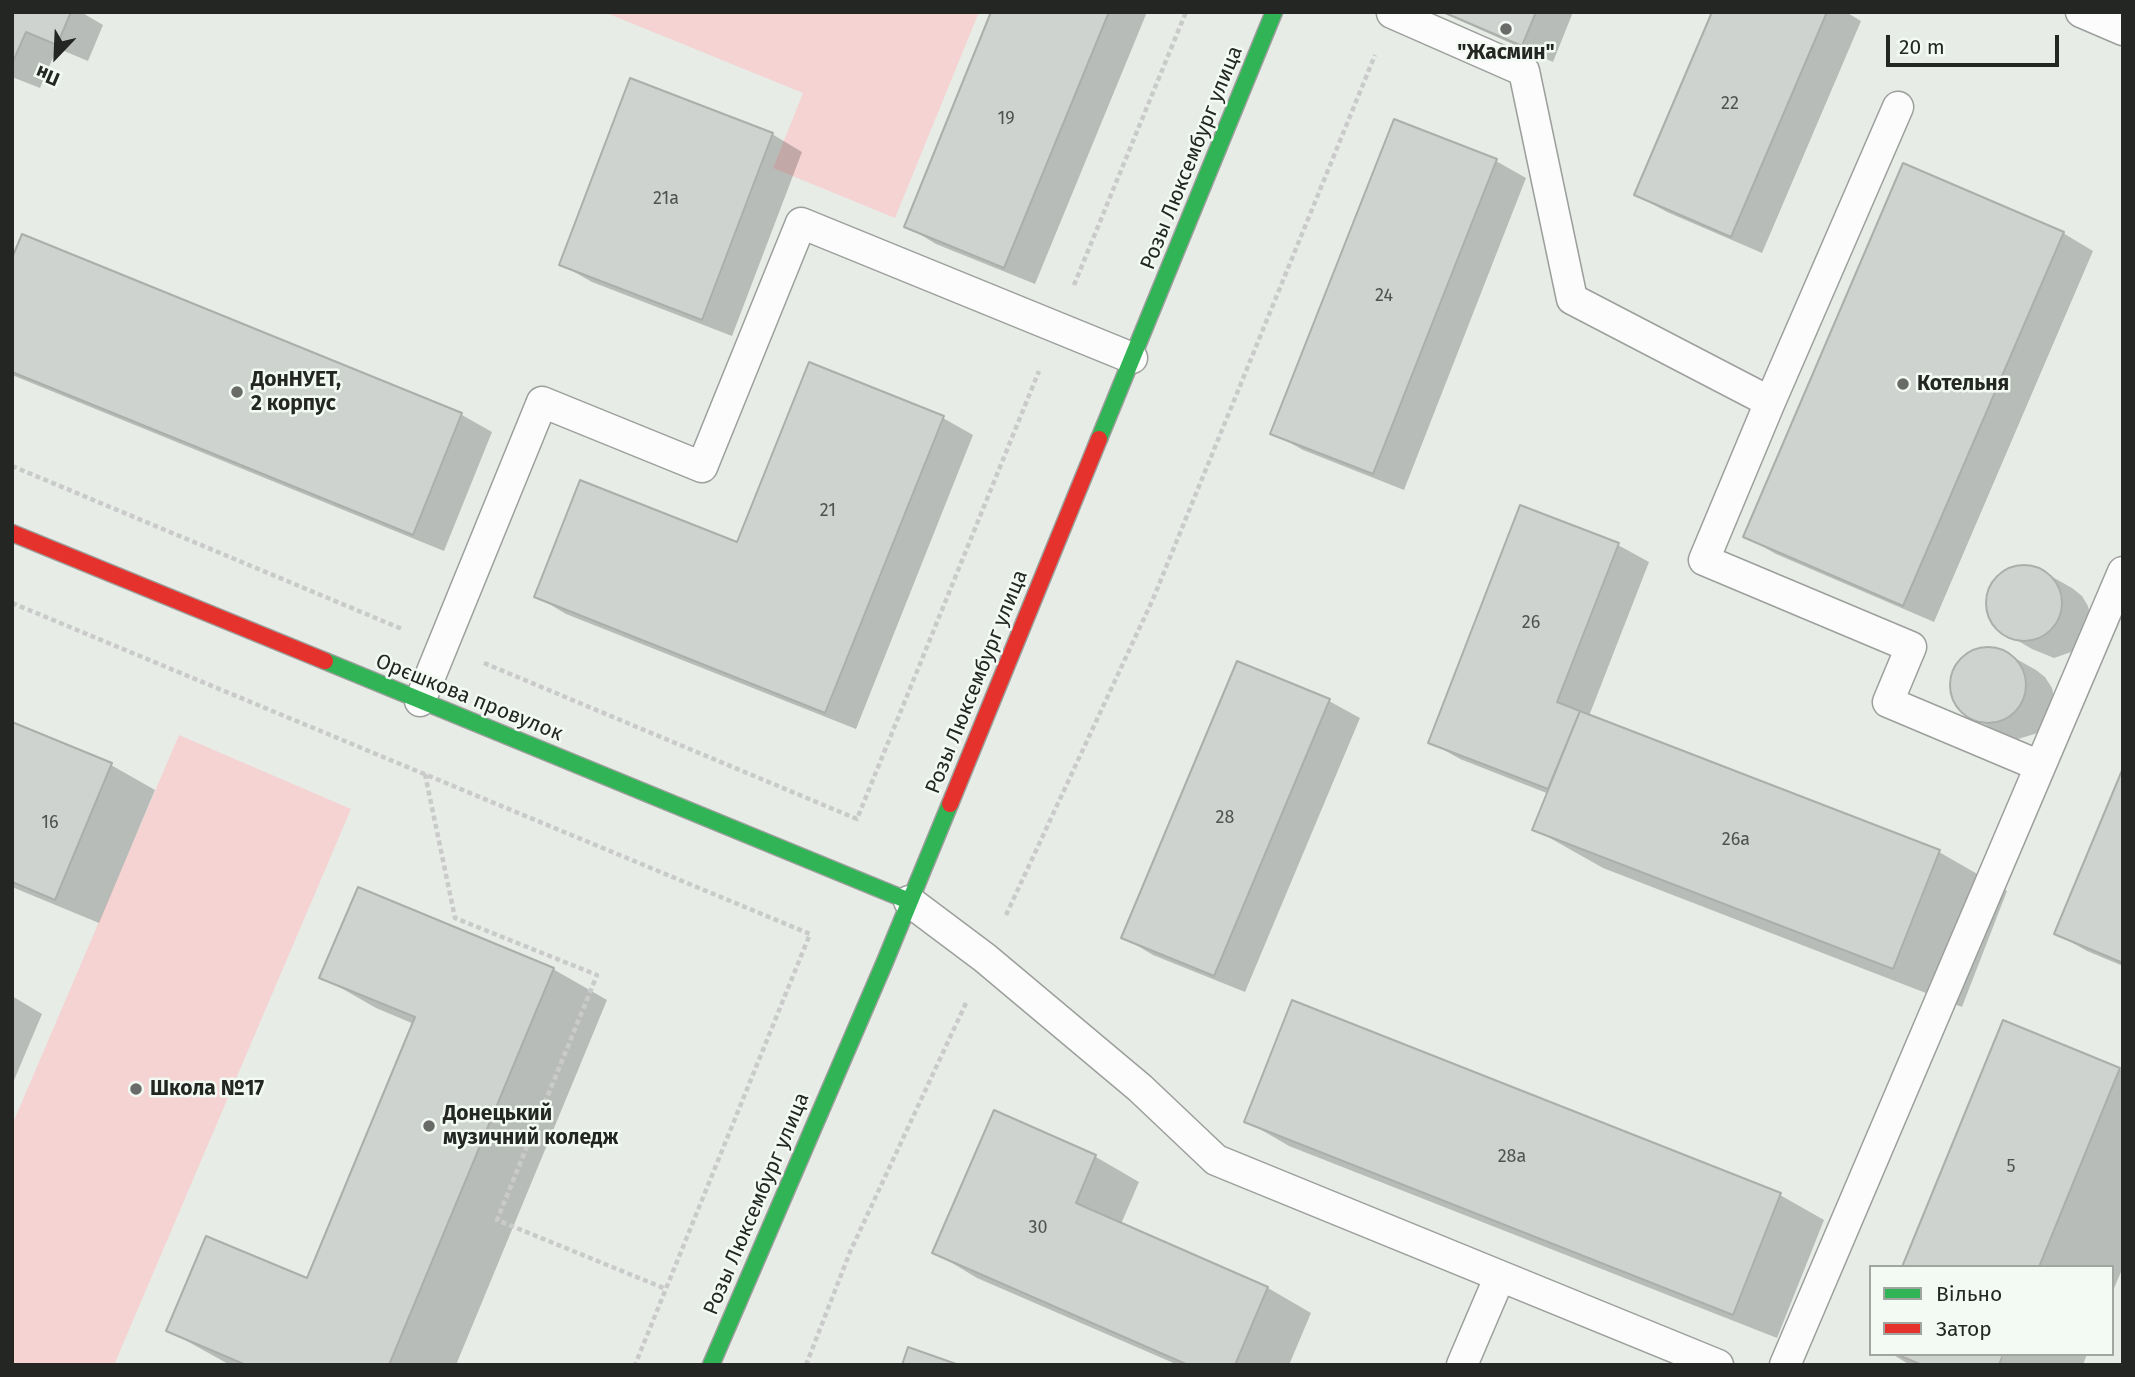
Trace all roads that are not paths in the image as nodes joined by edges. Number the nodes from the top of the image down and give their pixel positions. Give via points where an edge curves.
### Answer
1 (1274, 12) edge
2 (2081, 12) edge
3 (1392, 13) edge
4 (2123, 30) edge
5 (1898, 107) dead end
6 (1132, 358) junction
7 (1770, 402) junction
8 (12, 533) edge
9 (2123, 572) edge
10 (420, 701) junction
11 (2040, 765) junction
12 (909, 901) junction
13 (1500, 1276) junction
14 (710, 1365) edge
15 (1462, 1365) edge
16 (1718, 1365) edge
17 (1785, 1365) edge

1 - 6 street, Розы Люксембург улица
2 - 4 lane
3 - 7 lane via 1524,71 1572,299
5 - 7 lane
6 - 10 lane via 801,223 702,467 542,402
6 - 12 street, Розы Люксембург улица
7 - 11 lane via 1704,560 1911,647 1888,702
8 - 10 street, Орєшкова провулок
9 - 11 lane
10 - 12 street, Орєшкова провулок
11 - 17 lane
12 - 13 lane via 985,958 1140,1088 1216,1160
12 - 14 street, Розы Люксембург улица
13 - 15 lane
13 - 16 lane

